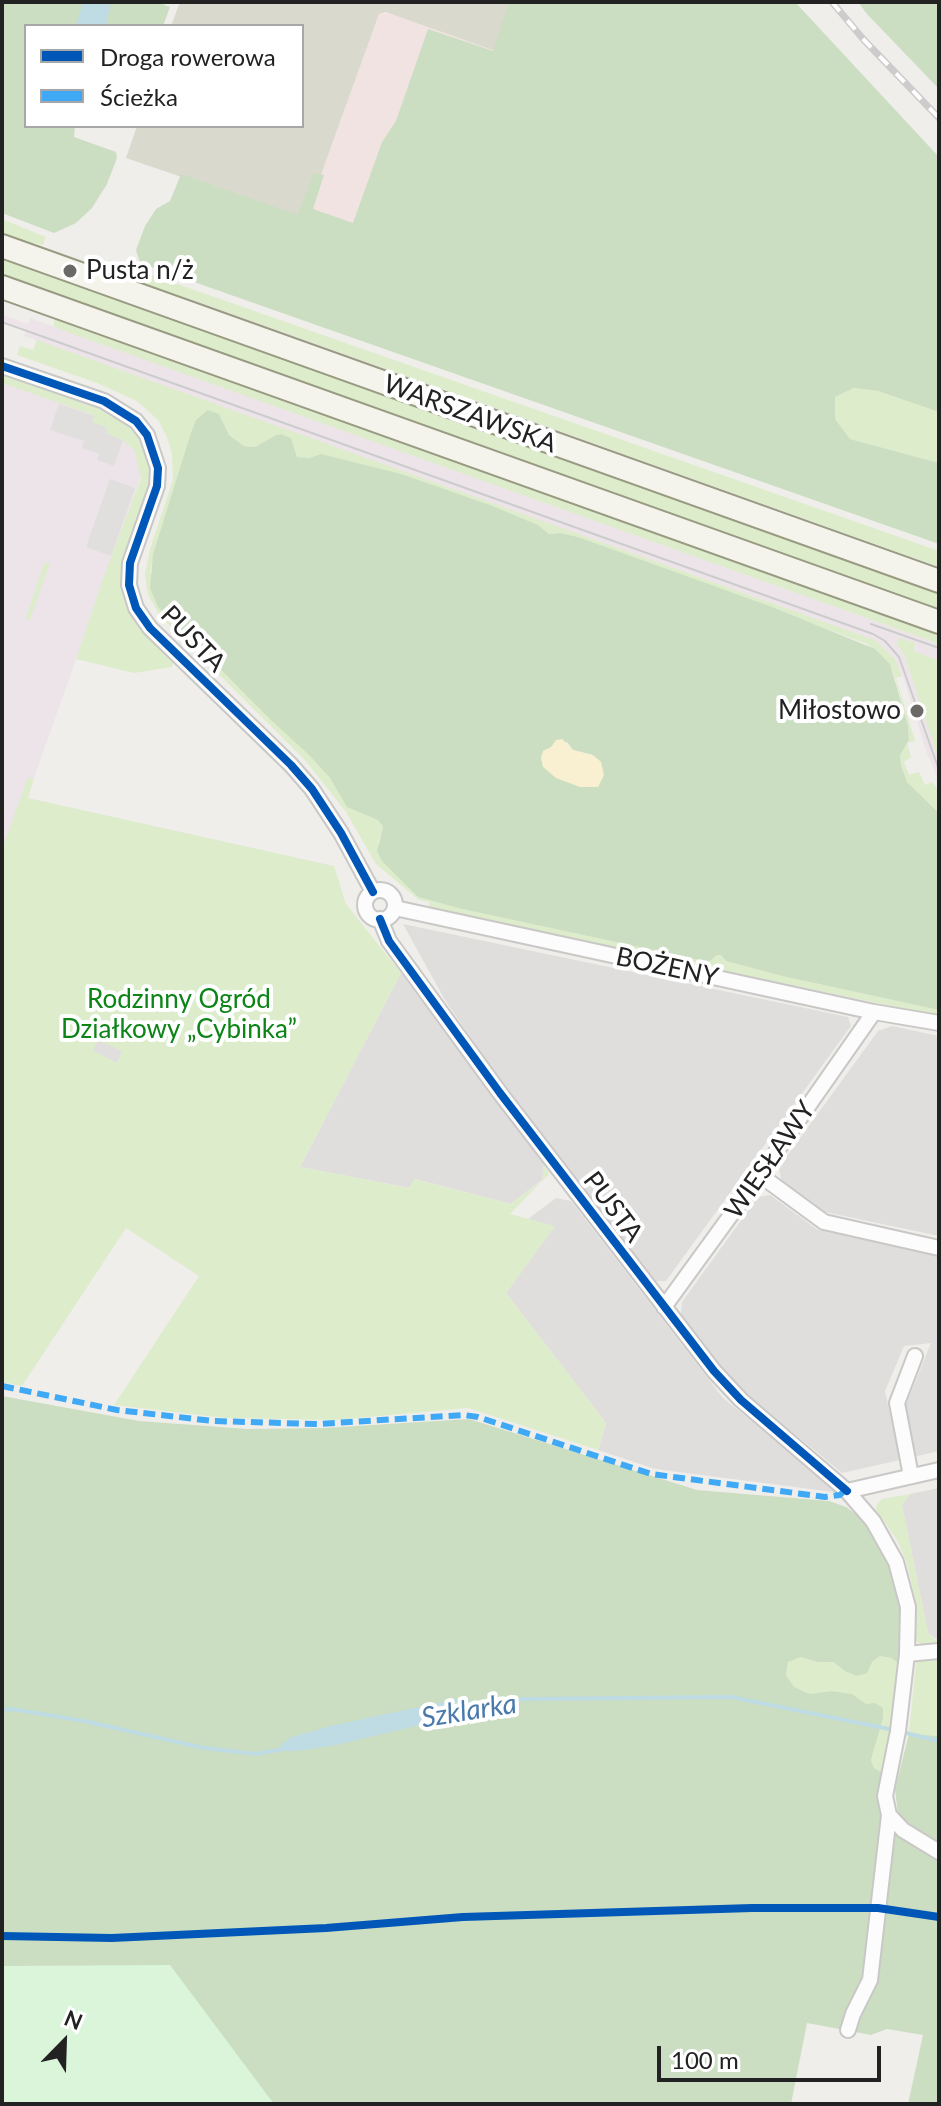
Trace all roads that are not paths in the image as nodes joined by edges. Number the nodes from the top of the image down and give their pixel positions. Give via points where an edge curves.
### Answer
1 (2, 246) edge
2 (2, 287) edge
3 (2, 366) edge
4 (939, 581) edge
5 (939, 622) edge
6 (373, 892) junction
7 (395, 908) junction
8 (380, 919) junction
9 (874, 1012) junction
10 (939, 1023) edge
11 (760, 1175) junction
12 (939, 1248) edge
13 (664, 1307) junction
14 (915, 1356) dead end
15 (939, 1470) edge
16 (911, 1476) junction
17 (847, 1491) junction
18 (939, 1651) edge
19 (907, 1654) junction
20 (889, 1815) junction
21 (939, 1852) edge
22 (848, 2030) dead end

1 - 4 main road, WARSZAWSKA
2 - 5 main road, WARSZAWSKA
3 - 6 street, PUSTA via 36,386 104,401 136,421 147,435 158,468 157,486 130,563 136,608 312,789
6 - 7 street via 389,893
6 - 8 street via 366,905 370,915
7 - 8 street
7 - 9 street, BOŻENY
8 - 13 street, PUSTA via 389,941 472,1055
9 - 10 street, BOŻENY
9 - 11 street, WIESŁAWY
11 - 12 street via 824,1222
11 - 13 street, WIESŁAWY
13 - 17 street, PUSTA via 741,1400
14 - 16 street via 897,1403
15 - 16 street
16 - 17 street
17 - 19 street, PUSTA via 873,1521 902,1576 908,1607
18 - 19 street
19 - 20 street, PUSTA via 885,1796
20 - 21 street
20 - 22 street, PUSTA via 870,1980

